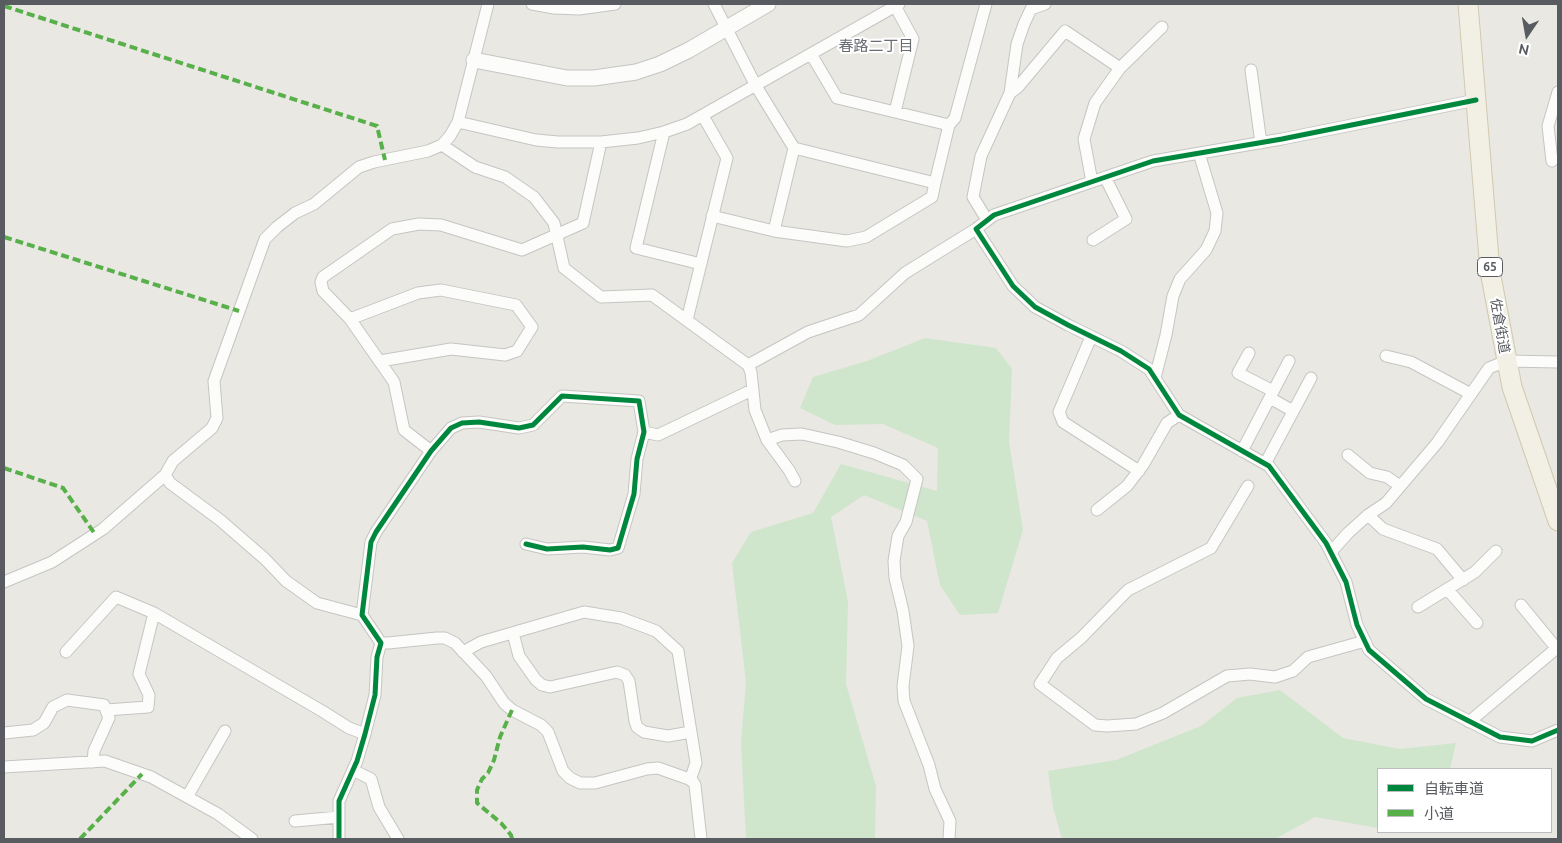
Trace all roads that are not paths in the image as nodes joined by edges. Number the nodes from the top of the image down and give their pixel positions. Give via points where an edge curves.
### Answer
1 (488, 4) edge
2 (532, 4) edge
3 (615, 4) edge
4 (714, 4) edge
5 (768, 4) edge
6 (986, 4) edge
7 (1045, 4) edge
8 (1468, 4) edge
9 (897, 5) edge
10 (1162, 27) dead end
11 (727, 28) junction
12 (811, 54) junction
13 (474, 60) junction
14 (1120, 68) junction
15 (1252, 70) dead end
16 (756, 86) junction
17 (1558, 92) edge
18 (1010, 93) junction
19 (1476, 100) junction
20 (895, 112) junction
21 (703, 116) junction
22 (458, 122) junction
23 (949, 125) junction
24 (664, 132) junction
25 (601, 142) junction
26 (1261, 142) junction
27 (442, 145) junction
28 (794, 148) junction
29 (1199, 153) junction
30 (1552, 161) dead end
31 (1105, 177) junction
32 (1092, 182) junction
33 (935, 183) junction
34 (712, 216) junction
35 (987, 220) junction
36 (976, 229) junction
37 (774, 231) junction
38 (556, 234) junction
39 (1093, 240) dead end
40 (701, 264) junction
41 (350, 319) junction
42 (687, 320) junction
43 (1091, 337) junction
44 (1249, 353) dead end
45 (1386, 356) dead end
46 (380, 361) junction
47 (1289, 361) dead end
48 (1506, 361) junction
49 (1558, 362) edge
50 (748, 365) junction
51 (1155, 378) junction
52 (1311, 378) dead end
53 (752, 390) junction
54 (1470, 394) junction
55 (1271, 395) junction
56 (1293, 411) junction
57 (1179, 415) junction
58 (644, 432) junction
59 (767, 440) junction
60 (431, 451) junction
61 (1242, 451) junction
62 (1348, 455) dead end
63 (1265, 464) junction
64 (1139, 471) junction
65 (165, 475) junction
66 (795, 481) dead end
67 (1248, 486) dead end
68 (1400, 486) junction
69 (1097, 510) dead end
70 (1557, 512) edge
71 (1368, 515) junction
72 (526, 544) dead end
73 (1496, 551) dead end
74 (1331, 552) junction
75 (1463, 580) junction
76 (4, 582) edge
77 (1447, 589) junction
78 (1522, 606) dead end
79 (1418, 607) dead end
80 (154, 613) junction
81 (362, 615) junction
82 (1477, 623) dead end
83 (512, 633) junction
84 (1365, 641) junction
85 (381, 643) junction
86 (1557, 648) edge
87 (66, 652) dead end
88 (463, 652) junction
89 (106, 710) junction
90 (1469, 722) junction
91 (1558, 730) edge
92 (225, 731) dead end
93 (691, 732) junction
94 (4, 733) edge
95 (365, 734) junction
96 (93, 762) junction
97 (4, 767) edge
98 (353, 770) junction
99 (690, 780) junction
100 (187, 796) junction
101 (339, 817) junction
102 (294, 821) dead end
103 (252, 839) edge
104 (339, 839) edge
105 (398, 839) edge
106 (701, 839) edge
107 (950, 839) edge

1 - 13 street
2 - 3 street via 579,9
4 - 11 street
5 - 11 street
6 - 23 street via 955,118
7 - 18 street via 1031,9 1024,24 1017,44
8 - 19 main road, 佐倉街道 / 65
9 - 12 street
9 - 20 street via 913,39
10 - 14 street
11 - 13 street via 660,64 636,72 594,78 568,78
11 - 16 street
12 - 16 street
12 - 20 street via 837,98
13 - 22 street
14 - 18 street via 1065,31
14 - 32 street via 1095,103 1084,139
15 - 26 street
16 - 21 street
16 - 28 street
17 - 30 street via 1548,126
18 - 35 street via 981,156 973,197
19 - 26 street
19 - 48 main road, 佐倉街道 / 65 via 1490,271
20 - 23 street
21 - 24 street
21 - 34 street via 726,158
22 - 25 street via 536,140
22 - 27 street
23 - 33 street
24 - 25 street
24 - 40 street via 636,248
25 - 38 street via 583,223
26 - 29 street
27 - 38 street via 475,167 505,177 534,197 554,223
27 - 65 street via 428,152 359,167 265,239 214,381 217,418 212,428 173,461
28 - 33 street
28 - 37 street
29 - 31 street via 1153,161
29 - 51 street via 1217,212 1215,230 1206,250 1180,279 1173,296
31 - 32 street
31 - 39 street via 1126,219
32 - 35 street
33 - 37 street via 932,197 866,236 847,241
34 - 37 street
34 - 40 street
35 - 36 street
36 - 43 street via 1013,286 1035,306
36 - 50 street via 904,272 859,315 808,332
38 - 41 street via 522,250 441,225 419,224 392,229 324,276 321,282 323,291
38 - 42 street via 564,268 601,297 652,295
40 - 42 street
41 - 46 street
41 - 46 street via 418,293 441,290 516,305 532,327 517,351 505,355 451,349
42 - 50 street
43 - 51 street via 1121,351 1149,369
43 - 64 street via 1059,412 1063,422
44 - 55 street via 1238,373
45 - 54 street via 1411,362
46 - 60 street via 394,382 404,430
47 - 55 street
48 - 49 street
48 - 54 street via 1489,368
48 - 70 main road, 佐倉街道 / 65 via 1512,387
50 - 53 street
51 - 57 street
52 - 56 street
53 - 58 street via 658,434
53 - 59 street via 755,410
54 - 68 street via 1437,443
55 - 56 street
55 - 61 street
56 - 63 street
57 - 61 street
57 - 64 street via 1167,423
58 - 60 street via 639,401 562,396 533,425 519,428 462,423 451,428
58 - 72 street via 637,459 634,494 618,548 547,549
59 - 66 street
59 - 107 street via 802,434 838,442 903,465 916,479 906,522 898,536 894,561 908,646 902,686 904,701 935,789 950,822
60 - 81 street via 371,542
61 - 63 street
62 - 68 street via 1370,473 1387,477
63 - 74 street
64 - 69 street via 1127,486
65 - 76 street via 104,529 52,562
65 - 81 street via 170,483 220,520 286,581 316,603
67 - 84 street via 1211,548 1128,590 1057,658 1040,684 1095,725 1136,724 1163,713 1227,676 1275,677 1293,670 1308,657
68 - 71 street via 1386,503
71 - 74 street
71 - 75 street via 1383,529 1437,549
73 - 75 street
74 - 84 street via 1346,582 1357,625
75 - 77 street
77 - 79 street
77 - 82 street
78 - 86 street
80 - 87 street via 116,596
80 - 89 street via 139,674 149,695 148,707
80 - 95 street via 349,728
81 - 85 street
83 - 88 street via 481,642
83 - 93 street via 519,656 542,685 550,687 616,672 629,681 635,721 644,732 668,736
83 - 93 street via 584,612 621,618 656,631 678,651
84 - 90 street via 1369,650 1426,699
85 - 88 street via 445,638
85 - 95 street via 375,695
86 - 90 street
88 - 99 street via 486,676 504,703 548,732 563,771 570,778 580,783 595,783 658,768
89 - 94 street via 104,705 67,700 52,707 44,723 33,730
89 - 96 street via 110,718 94,751
90 - 91 street via 1500,737 1532,741
92 - 100 street
93 - 99 street via 696,763
95 - 98 street
96 - 97 street
96 - 100 street via 105,761 150,777
98 - 101 street via 339,801
98 - 105 street via 371,779 378,807
99 - 106 street via 695,785
100 - 103 street
101 - 102 street
101 - 104 street

